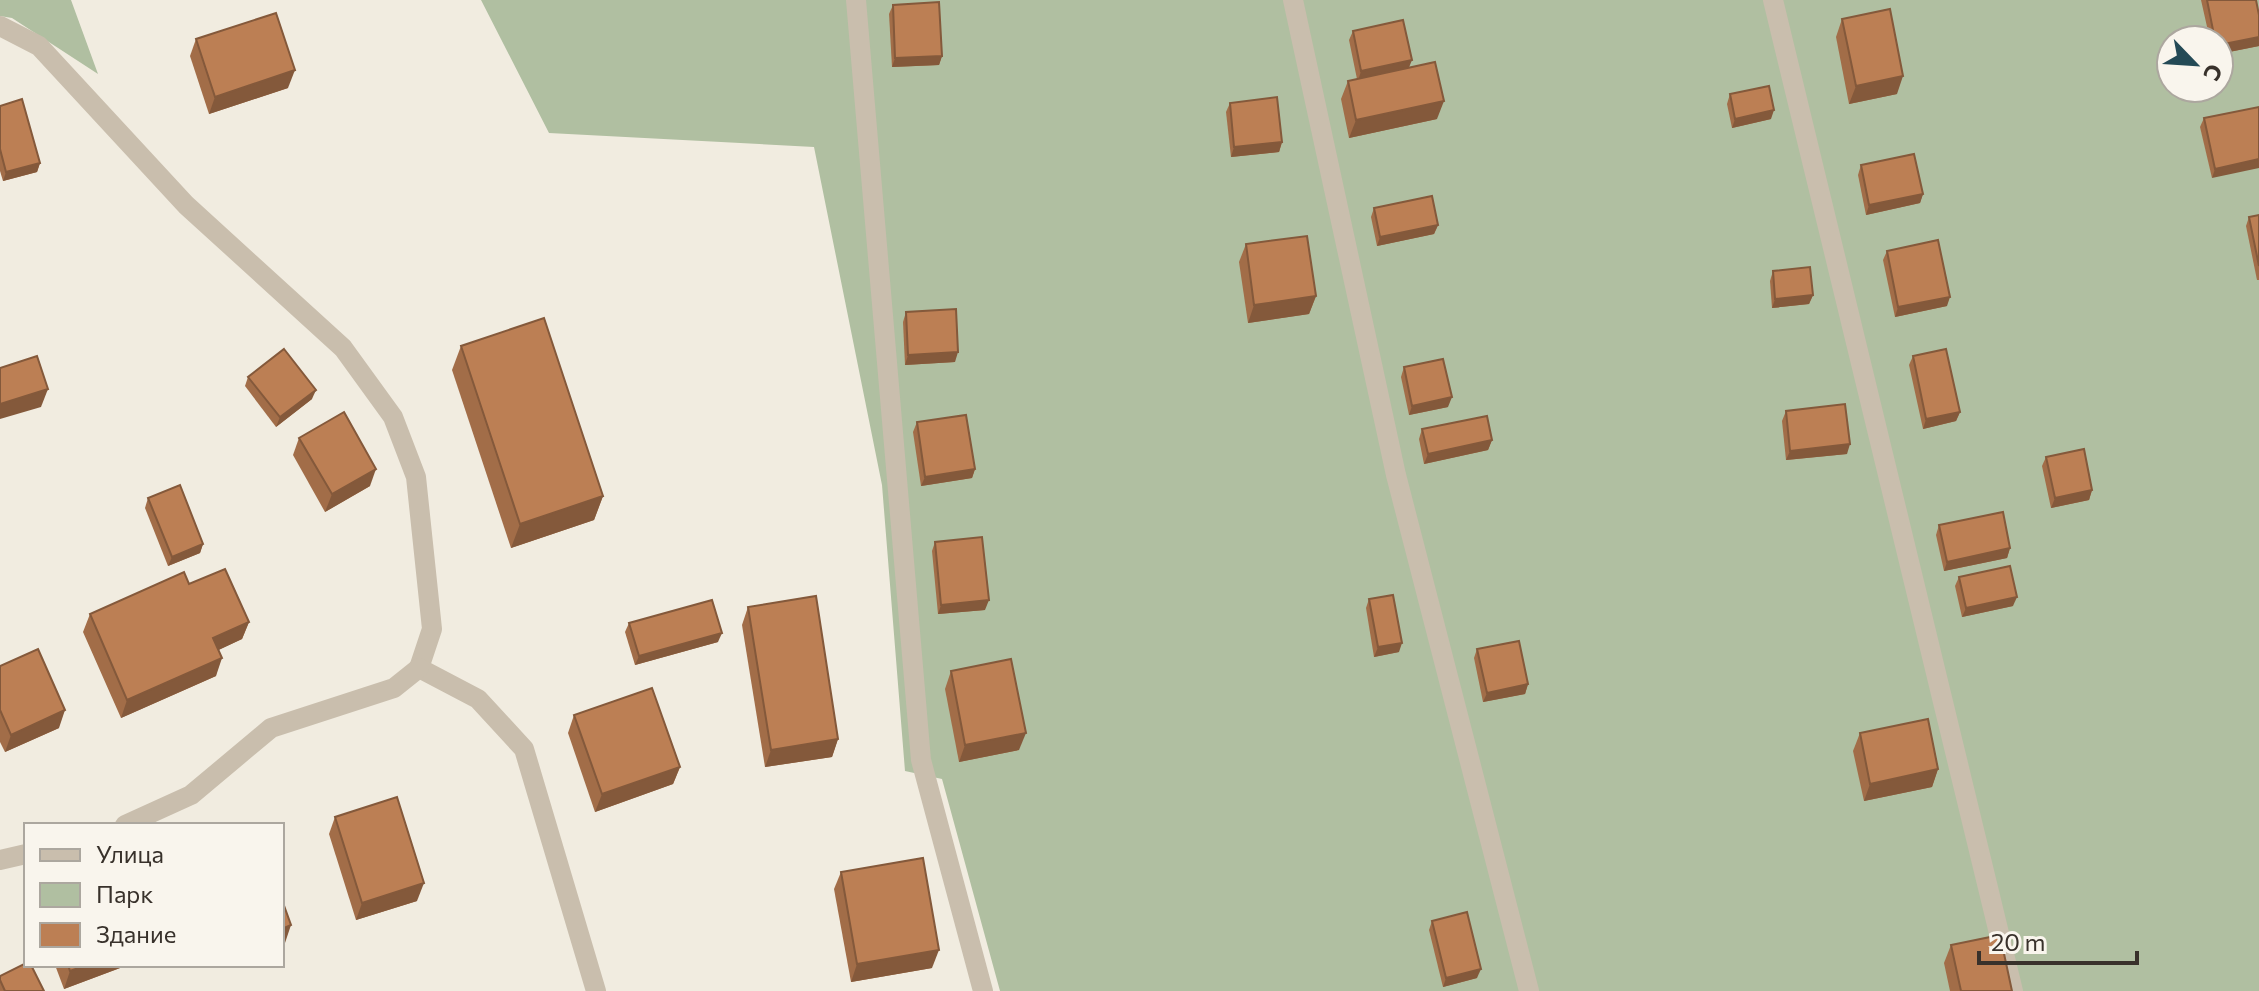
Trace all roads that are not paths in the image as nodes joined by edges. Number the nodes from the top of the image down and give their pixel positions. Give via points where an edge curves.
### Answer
1 (856, 0) edge
2 (1293, 0) edge
3 (1773, 0) edge
4 (0, 26) edge
5 (419, 668) junction
6 (129, 823) edge
7 (24, 854) edge
8 (0, 860) edge
9 (596, 991) edge
10 (983, 991) edge
11 (1529, 991) edge
12 (2013, 991) edge

1 - 10 street via 921,760
2 - 11 street via 1396,475
3 - 12 street
4 - 5 street via 39,46 186,205 343,348 393,417 416,477 432,629
5 - 6 street via 394,688 271,728 191,795
5 - 9 street via 478,699 524,749
7 - 8 street

